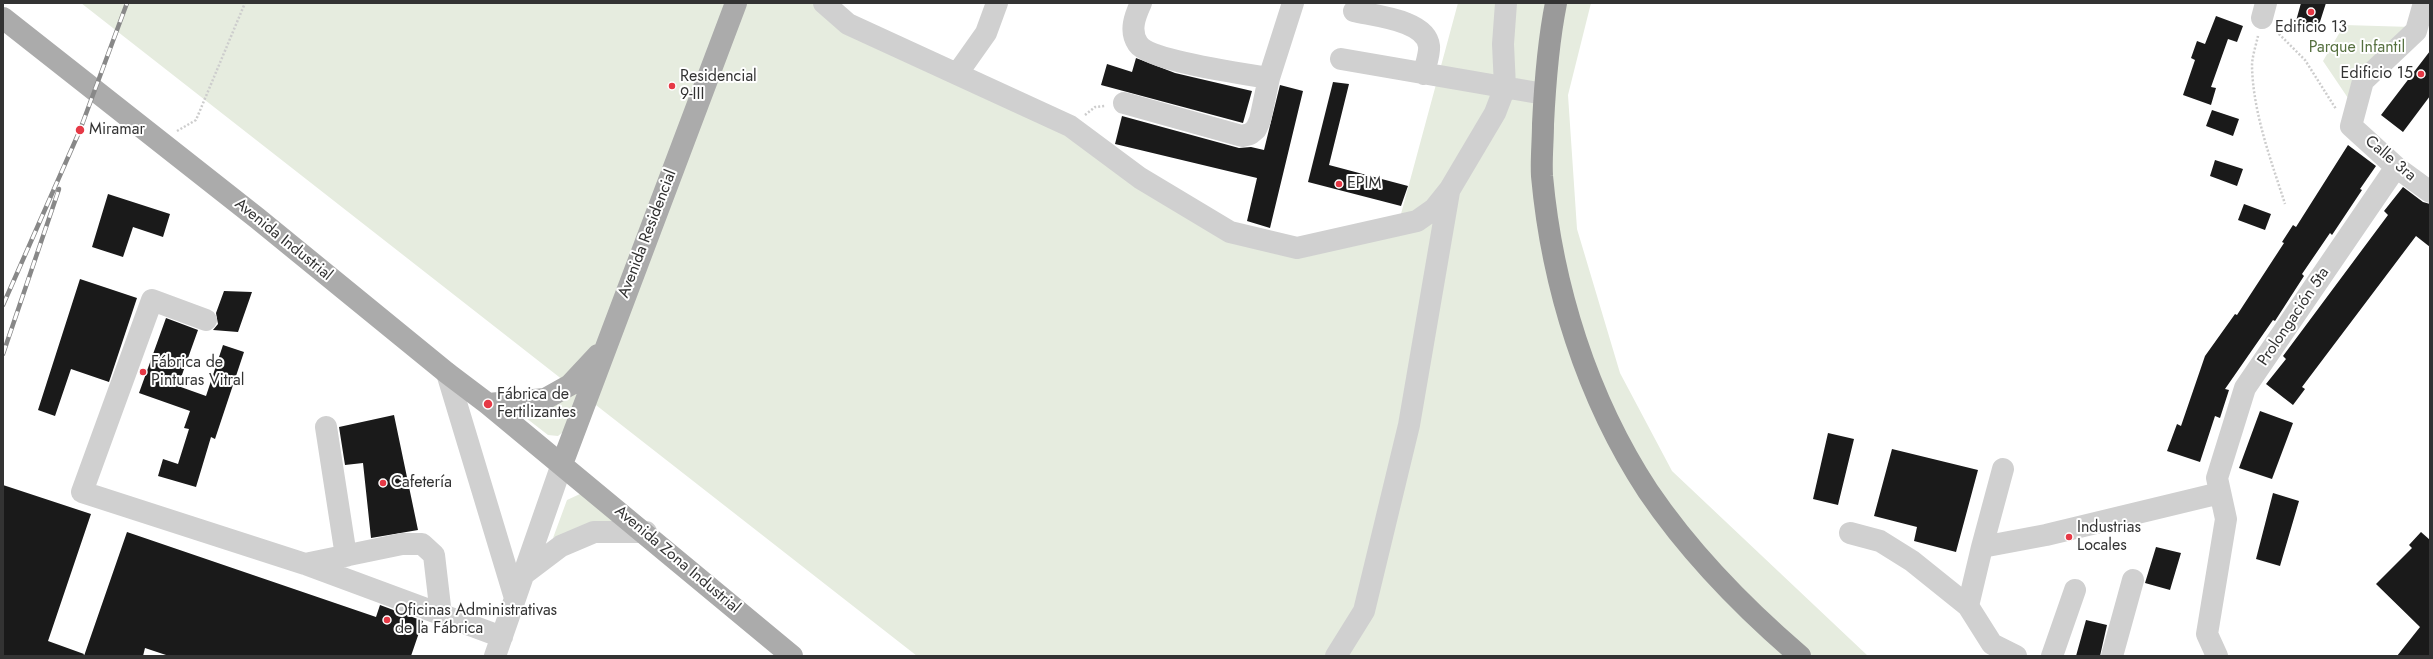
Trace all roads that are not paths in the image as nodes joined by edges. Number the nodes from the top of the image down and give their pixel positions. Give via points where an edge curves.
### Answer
1 (736, 3) edge
2 (824, 3) edge
3 (997, 3) edge
4 (1141, 3) edge
5 (1293, 3) edge
6 (1506, 3) edge
7 (1556, 3) edge
8 (2424, 3) edge
9 (1354, 11) dead end
10 (3, 18) edge
11 (1341, 59) dead end
12 (957, 74) junction
13 (1424, 74) junction
14 (1269, 78) junction
15 (1505, 87) junction
16 (1544, 94) junction
17 (1124, 103) road end
18 (2396, 167) junction
19 (1450, 189) junction
20 (2430, 192) edge
21 (1417, 221) junction
22 (1438, 259) junction
23 (206, 320) dead end
24 (605, 349) junction
25 (447, 373) junction
26 (488, 404) junction
27 (326, 427) dead end
28 (562, 464) junction
29 (2003, 469) dead end
30 (2219, 486) junction
31 (646, 532) junction
32 (1850, 533) dead end
33 (1982, 547) junction
34 (346, 556) junction
35 (305, 564) junction
36 (524, 574) junction
37 (2133, 580) dead end
38 (2075, 590) dead end
39 (515, 598) junction
40 (1968, 606) junction
41 (441, 615) junction
42 (498, 647) edge
43 (792, 656) edge
44 (1336, 656) edge
45 (1800, 656) edge
46 (2016, 656) edge
47 (2052, 656) edge
48 (2112, 656) edge
49 (2217, 656) edge

1 - 24 main road, Avenida Residencial
2 - 12 street via 848,24
3 - 12 street via 986,33
4 - 14 street via 1133,25 1134,36 1139,45 1149,52 1202,66
5 - 14 street
6 - 15 street via 1503,44
7 - 16 highway via 1550,30
8 - 18 street, Calle 3ra via 2416,31 2363,81 2351,126
9 - 13 street via 1404,22 1425,34 1429,47
10 - 25 main road, Avenida Industrial via 257,218
11 - 13 street
12 - 21 street via 1070,126 1140,178 1230,232 1297,248
13 - 15 street
14 - 17 street via 1256,129 1242,136
15 - 16 street
15 - 19 street via 1495,113
16 - 45 highway via 1542,174 1550,232 1565,305 1591,380 1617,438 1648,491 1676,529 1723,584
18 - 20 street, Calle 3ra
18 - 30 street, Prolongación 5ta via 2245,388
19 - 21 street via 1434,209
19 - 22 street
21 - 22 street via 1431,234
22 - 44 street via 1409,425 1364,611
23 - 35 street via 152,300 82,492
24 - 26 main road via 570,385 545,399
24 - 28 main road, Avenida Residencial
25 - 26 main road, Avenida Industrial
25 - 39 street
26 - 28 main road, Avenida Industrial
27 - 34 street
28 - 31 main road, Avenida Zona Industrial
28 - 36 street
29 - 33 street
30 - 33 street via 2046,535
30 - 49 street via 2226,519 2207,634
31 - 36 street via 594,532 561,546
31 - 43 main road, Avenida Zona Industrial
32 - 40 street via 1887,545 1912,561
33 - 40 street
34 - 35 street
34 - 41 street via 402,544 422,544 434,555
35 - 41 street
36 - 39 street
37 - 48 street
38 - 47 street
39 - 42 street
40 - 46 street via 1992,644
41 - 42 street

